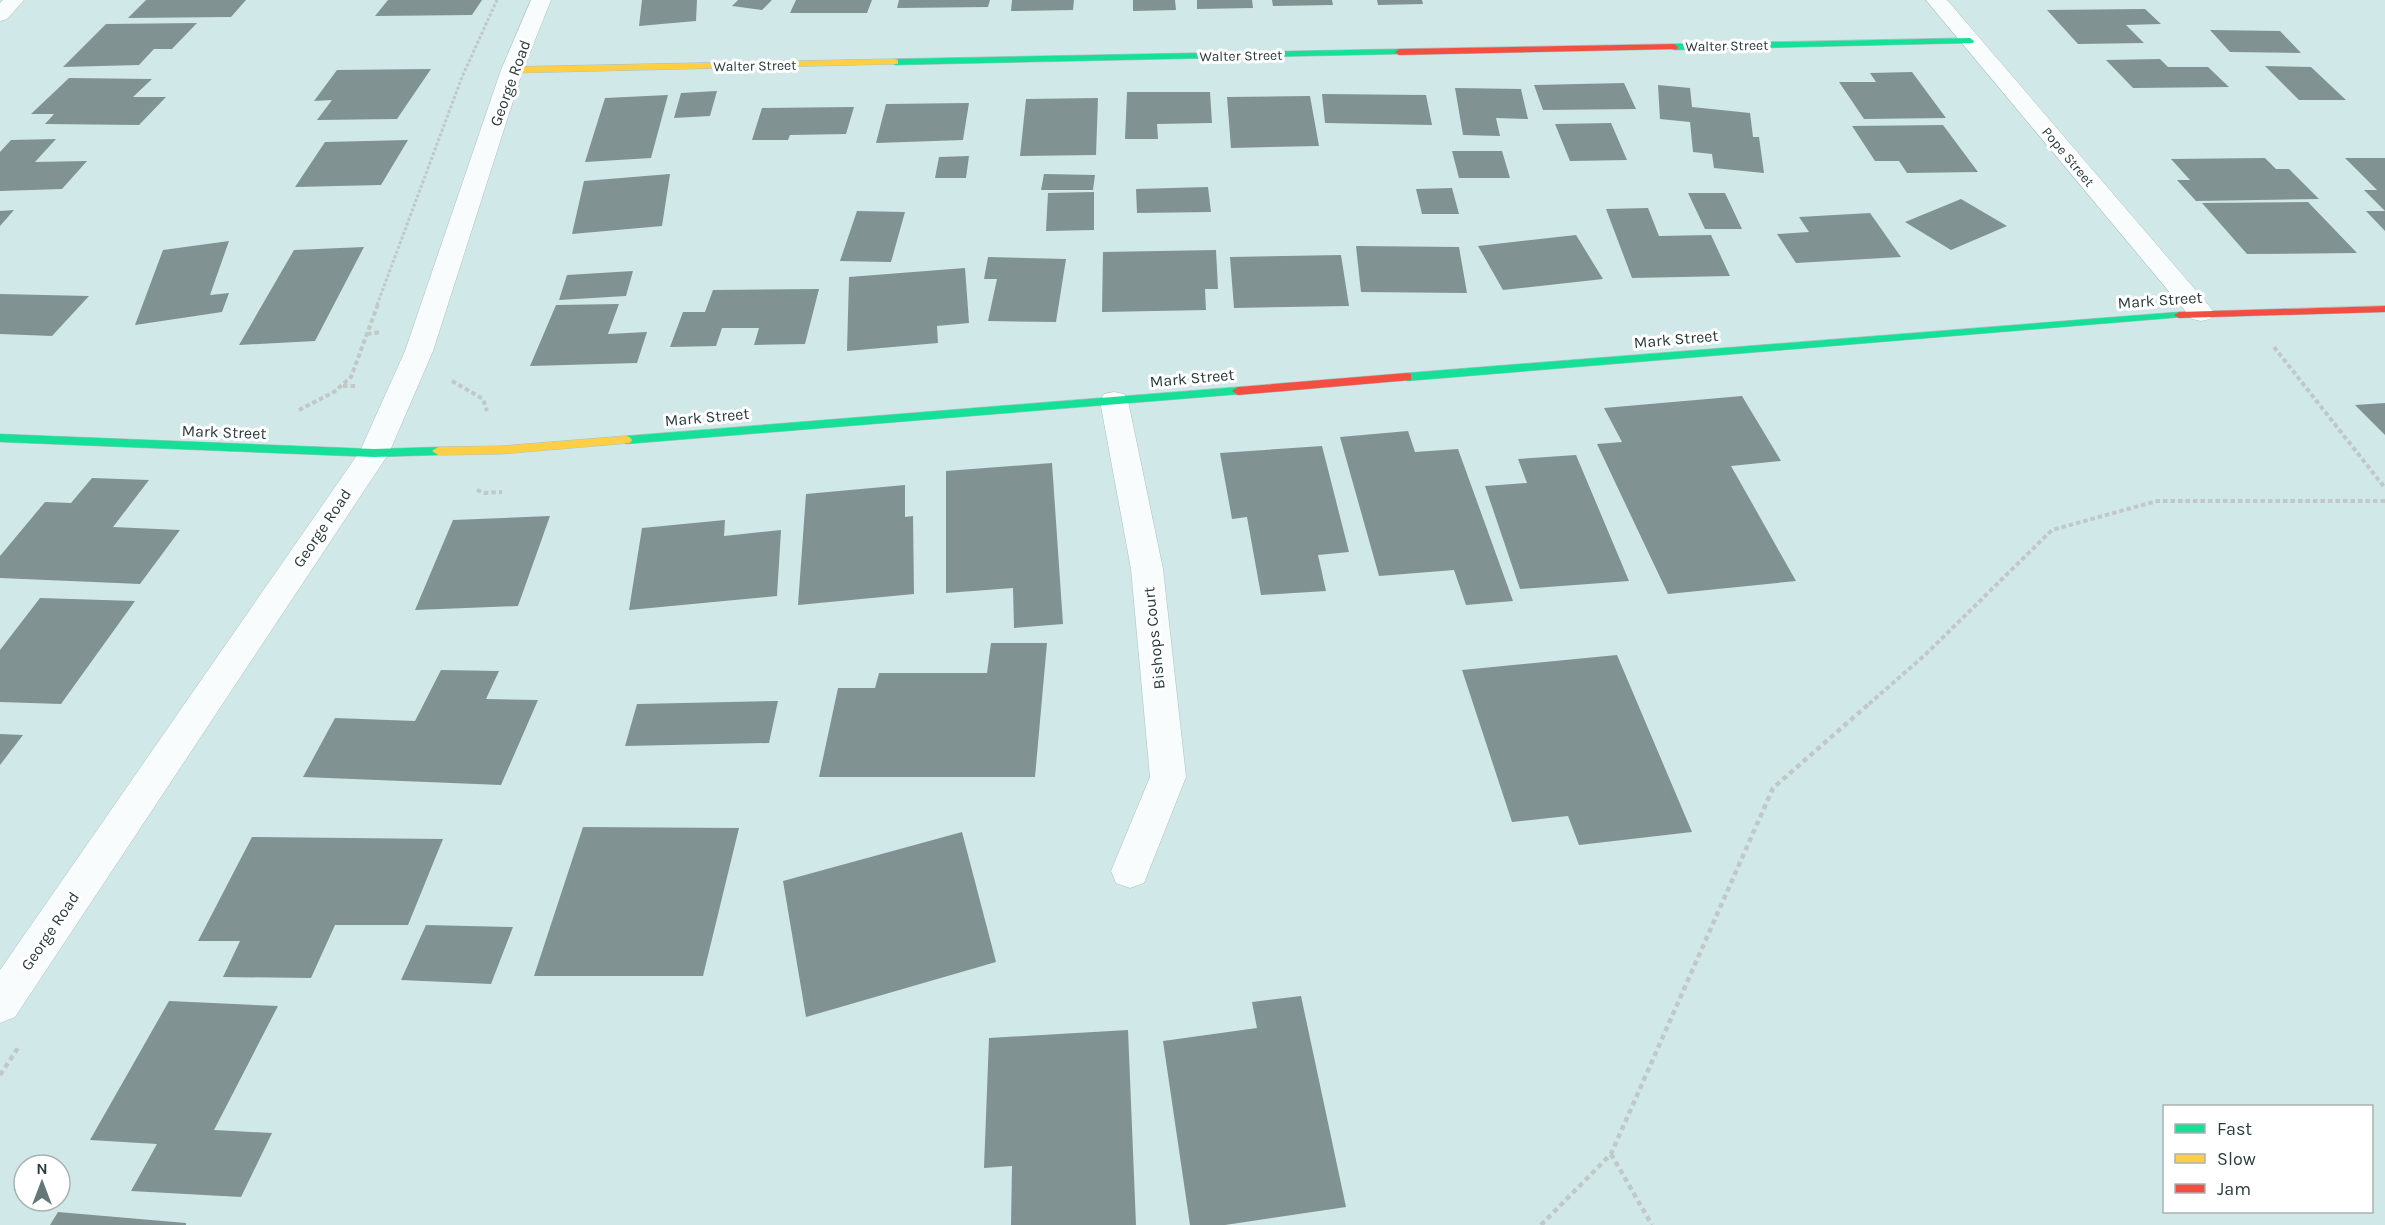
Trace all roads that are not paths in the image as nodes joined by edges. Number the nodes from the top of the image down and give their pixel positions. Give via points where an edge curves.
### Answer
1 (14, 0) edge
2 (541, 0) edge
3 (1936, 0) edge
4 (0, 15) edge
5 (1970, 41) junction
6 (512, 70) junction
7 (2385, 309) edge
8 (2201, 313) junction
9 (1114, 401) junction
10 (0, 438) edge
11 (374, 453) junction
12 (1130, 871) dead end
13 (0, 1004) edge

1 - 4 street
2 - 6 street, George Road
3 - 5 street, Pope Street
5 - 6 street, Walter Street
5 - 8 street, Pope Street
6 - 11 street, George Road via 419,351
7 - 8 street, Mark Street
8 - 9 street, Mark Street
9 - 11 street, Mark Street via 501,450
9 - 12 street, Bishops Court via 1146,569 1168,777
10 - 11 street, Mark Street via 123,446
11 - 13 street, George Road

